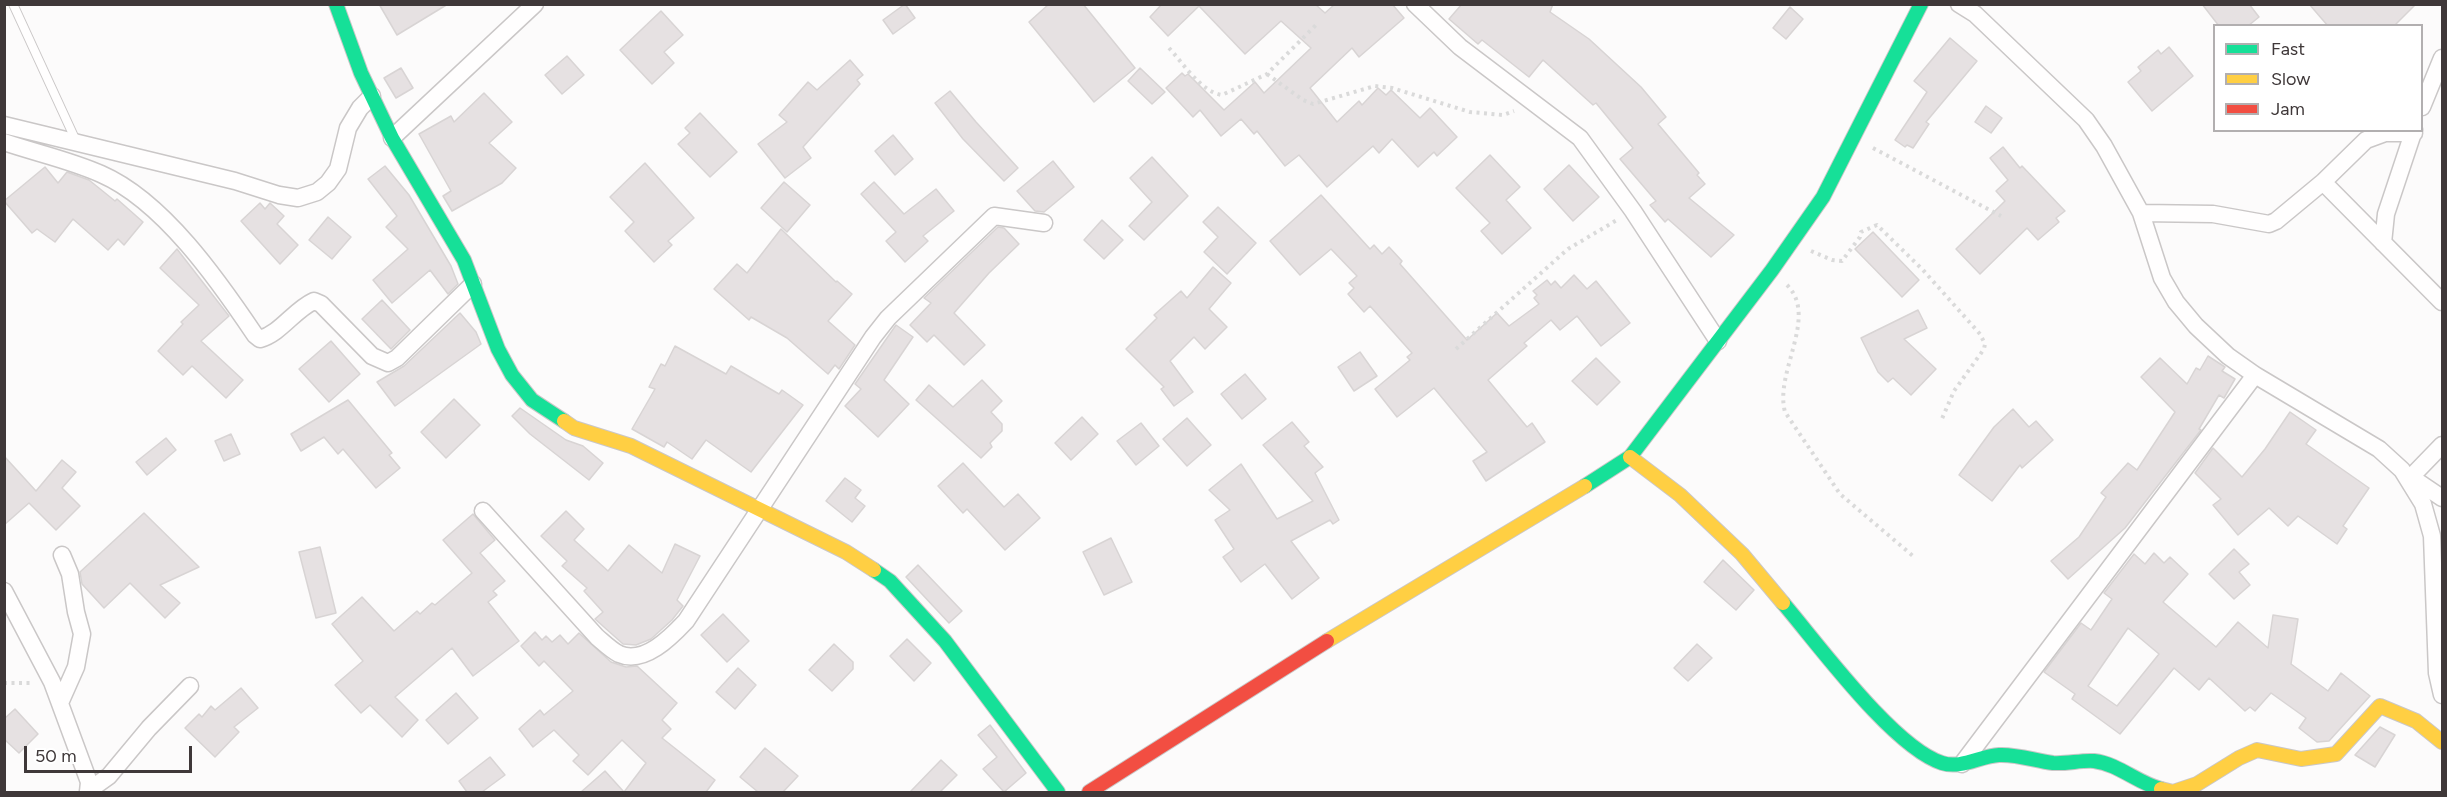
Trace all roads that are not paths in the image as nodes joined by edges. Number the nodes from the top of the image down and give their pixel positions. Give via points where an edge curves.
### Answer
1 (13, 4) edge
2 (336, 4) edge
3 (1415, 4) edge
4 (1921, 4) edge
5 (1959, 4) edge
6 (534, 5) edge
7 (1978, 9) edge
8 (2442, 58) edge
9 (372, 96) junction
10 (2423, 102) edge
11 (4, 125) edge
12 (2414, 132) edge
13 (393, 138) junction
14 (4, 142) edge
15 (77, 143) junction
16 (2323, 182) junction
17 (2141, 213) junction
18 (1044, 223) dead end
19 (2383, 243) junction
20 (473, 284) junction
21 (2442, 302) edge
22 (1718, 341) junction
23 (2255, 375) junction
24 (2442, 445) edge
25 (1630, 457) junction
26 (2406, 474) junction
27 (2442, 498) edge
28 (760, 509) junction
29 (483, 512) dead end
30 (62, 555) dead end
31 (4, 591) edge
32 (190, 686) dead end
33 (2442, 694) edge
34 (60, 703) junction
35 (2442, 742) edge
36 (1962, 764) junction
37 (88, 792) edge
38 (1058, 792) edge
39 (1089, 792) edge

1 - 15 lane
2 - 9 street
3 - 22 street via 1461,47 1580,138
4 - 22 street via 1823,197
5 - 7 street
6 - 13 street
7 - 17 street via 2086,120
8 - 10 street
9 - 13 street
9 - 15 street via 348,128 338,169 328,183 317,192 298,198
11 - 15 street
12 - 16 street via 2373,136
12 - 19 street via 2386,214
13 - 20 street via 464,260
14 - 20 street via 101,174 126,188 182,238 260,339 314,301 372,356 388,363
16 - 17 street via 2269,224 2213,214
16 - 19 street
17 - 23 street via 2162,278 2176,302 2228,356
18 - 28 street via 994,216 888,318
19 - 21 street
20 - 28 street via 498,349 532,400 574,428 631,446
22 - 25 street
23 - 26 street via 2379,448
23 - 36 street
24 - 26 street
25 - 36 street via 1680,495 1742,554 1901,737 1923,755 1944,764
25 - 39 street via 1320,645
26 - 27 street
26 - 33 street via 2423,504 2432,536 2437,673
28 - 29 street via 686,621 658,648 632,656 620,655 597,637
28 - 38 street via 846,552 890,581 945,641
30 - 34 street via 70,574 82,634 76,668
31 - 34 street
32 - 37 street via 109,776
34 - 37 street via 89,782
35 - 36 street via 2416,721 2380,706 2336,754 2301,759 2258,750 2197,784 2173,792 2149,786 2110,764 2092,760 2056,763 2000,755

